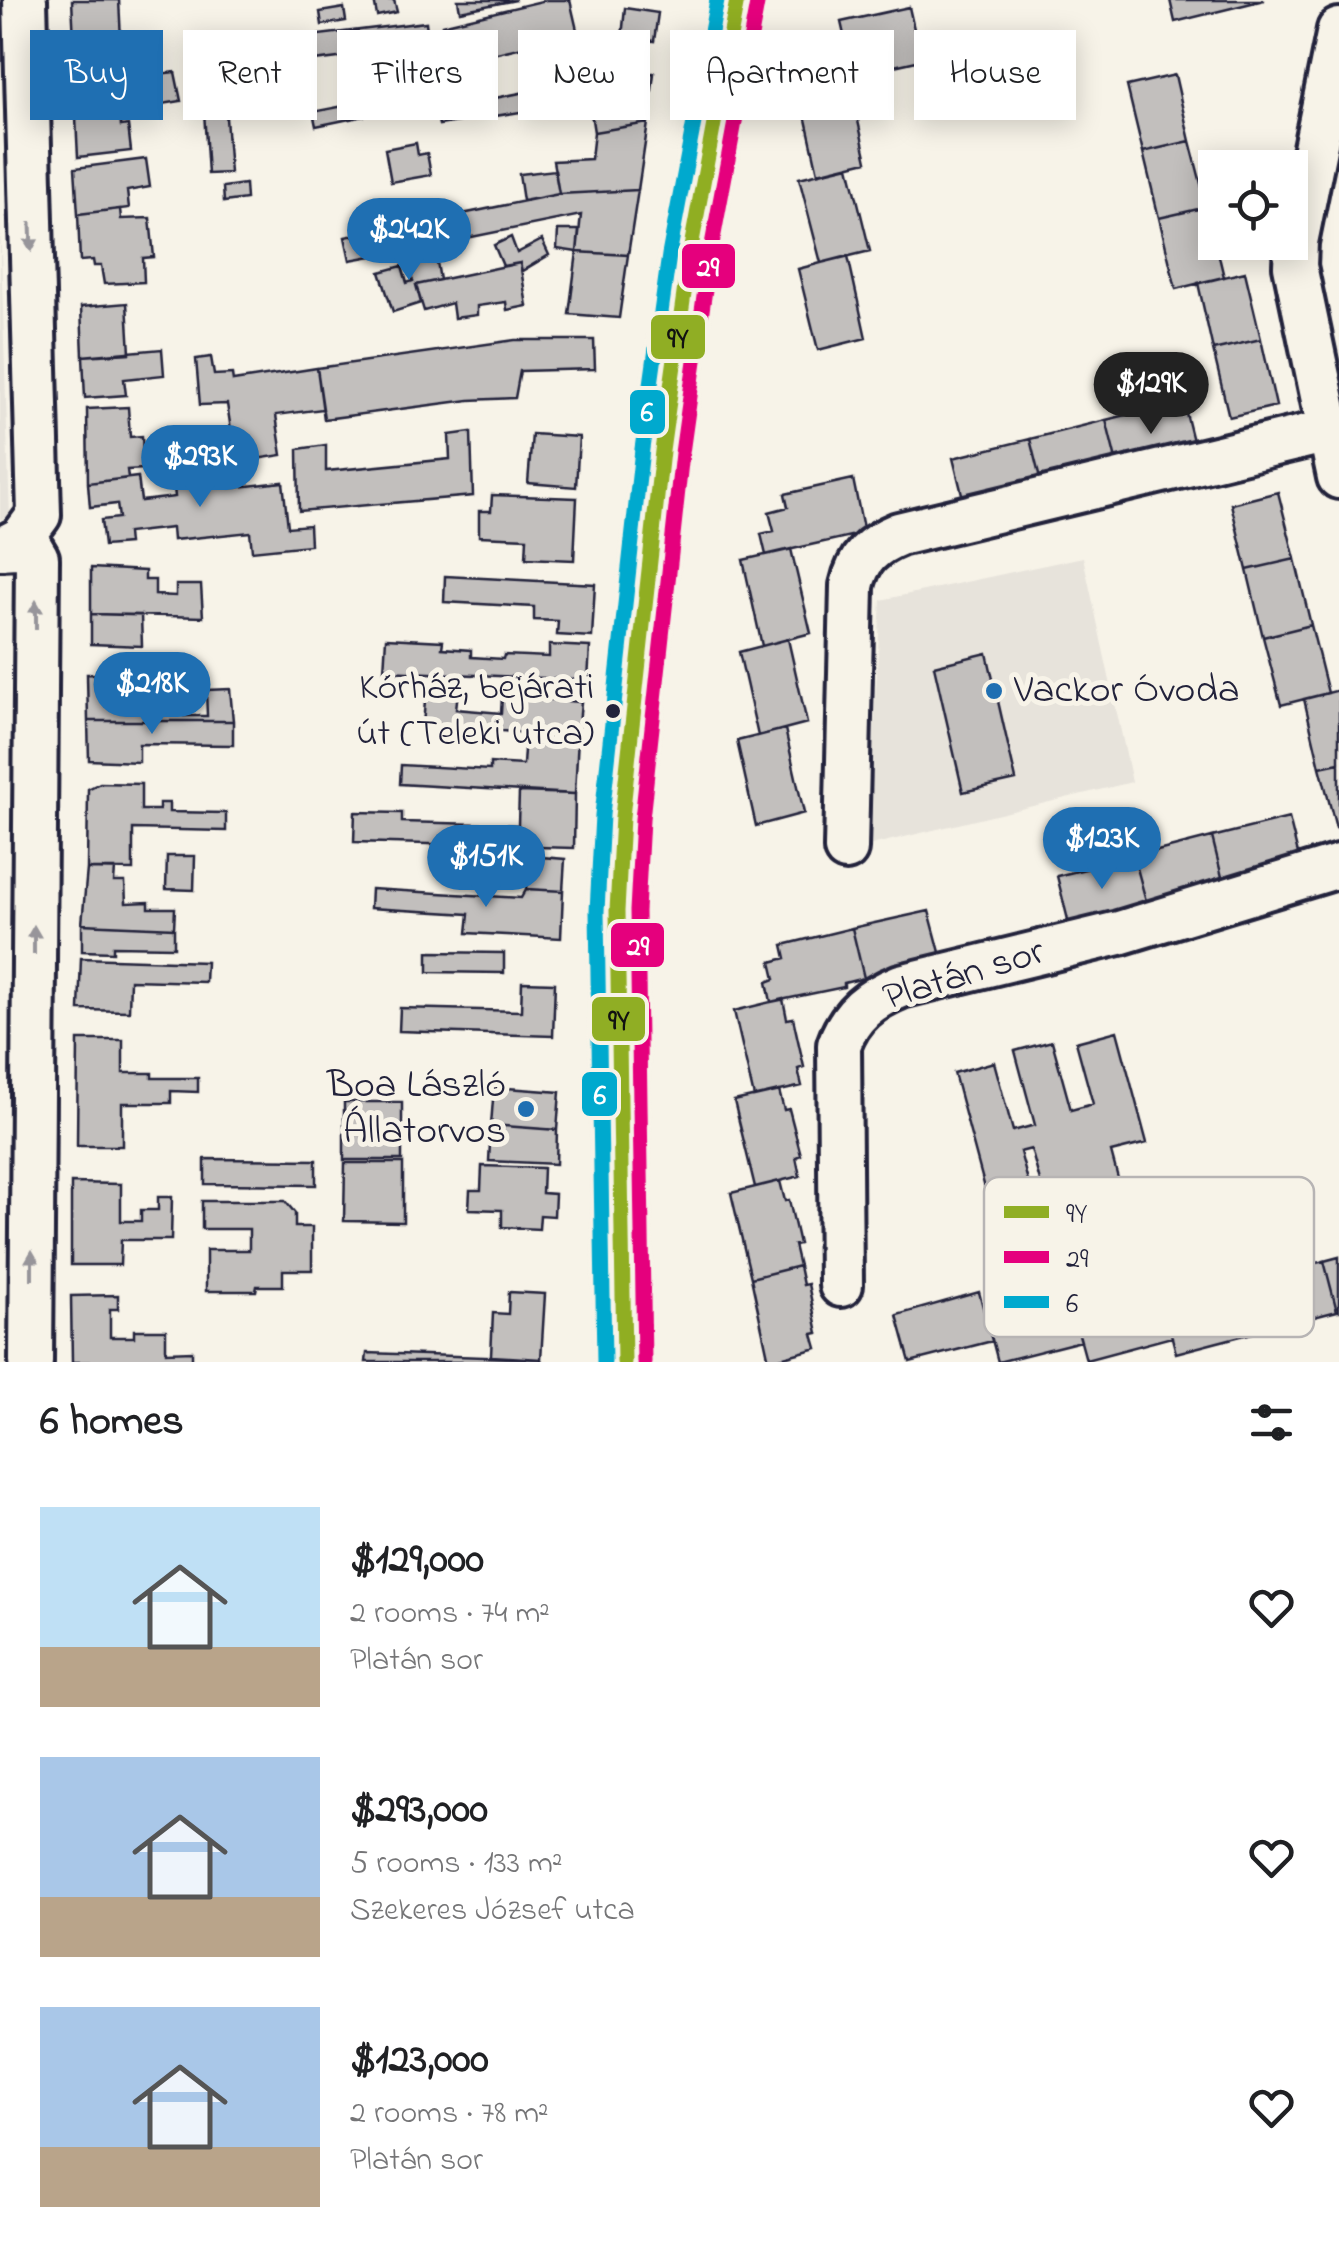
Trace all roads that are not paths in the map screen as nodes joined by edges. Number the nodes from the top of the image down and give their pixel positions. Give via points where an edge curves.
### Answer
1 (25, 0) edge
2 (737, 0) edge
3 (1339, 30) edge
4 (1328, 431) junction
5 (1339, 477) edge
6 (2, 548) edge
7 (846, 849) dead end
8 (1339, 866) edge
9 (841, 1285) dead end
10 (31, 1362) edge
11 (624, 1362) edge

1 -> 6 street via 38,516 22,538
2 - 11 street via 692,239 662,451 622,817 617,911
3 - 4 street via 1295,256
4 - 5 street
4 - 7 street via 878,542 856,565 852,586
10 -> 6 street via 37,558 30,546
8 - 9 street, Platán sor via 1119,933 877,995 846,1026 840,1045

